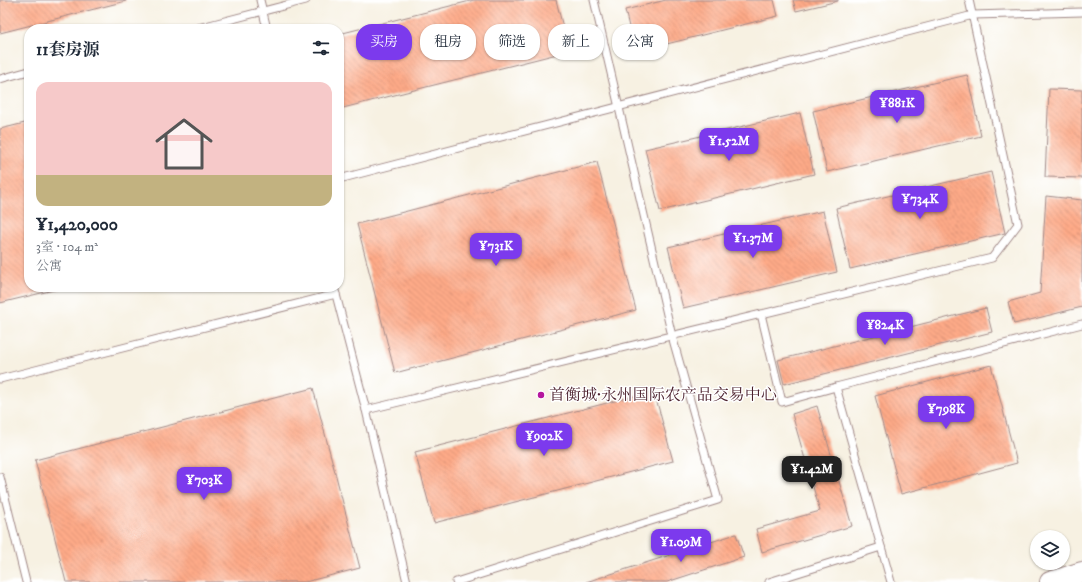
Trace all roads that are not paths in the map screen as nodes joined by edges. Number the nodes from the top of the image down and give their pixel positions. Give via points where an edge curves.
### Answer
1 (260, 0) edge
2 (306, 0) edge
3 (594, 0) edge
4 (969, 0) edge
5 (263, 11) junction
6 (1082, 12) edge
7 (973, 15) junction
8 (213, 24) edge
9 (266, 24) edge
10 (24, 72) edge
11 (0, 79) edge
12 (619, 107) junction
13 (344, 178) edge
14 (331, 292) edge
15 (335, 292) edge
16 (761, 314) junction
17 (1082, 324) edge
18 (672, 336) junction
19 (0, 379) edge
20 (836, 387) junction
21 (366, 410) junction
22 (0, 477) edge
23 (881, 547) junction
24 (1082, 572) edge
25 (26, 582) edge
26 (407, 582) edge
27 (456, 582) edge
28 (769, 582) edge
29 (891, 582) edge
30 (1050, 582) edge

1 - 5 lane
2 - 5 lane
3 - 12 lane
4 - 7 lane
5 - 8 lane
5 - 9 lane
6 - 7 lane
7 - 12 lane
7 - 16 lane via 1018,224 992,258
10 - 11 lane
12 - 13 lane
12 - 18 lane
14 - 19 lane
15 - 21 lane
16 - 18 lane
16 - 20 lane via 782,402
17 - 20 lane
18 - 21 lane
18 - 27 lane via 718,500
20 - 23 lane
21 - 26 lane
22 - 25 lane
23 - 28 lane
23 - 29 lane
24 - 30 main road

